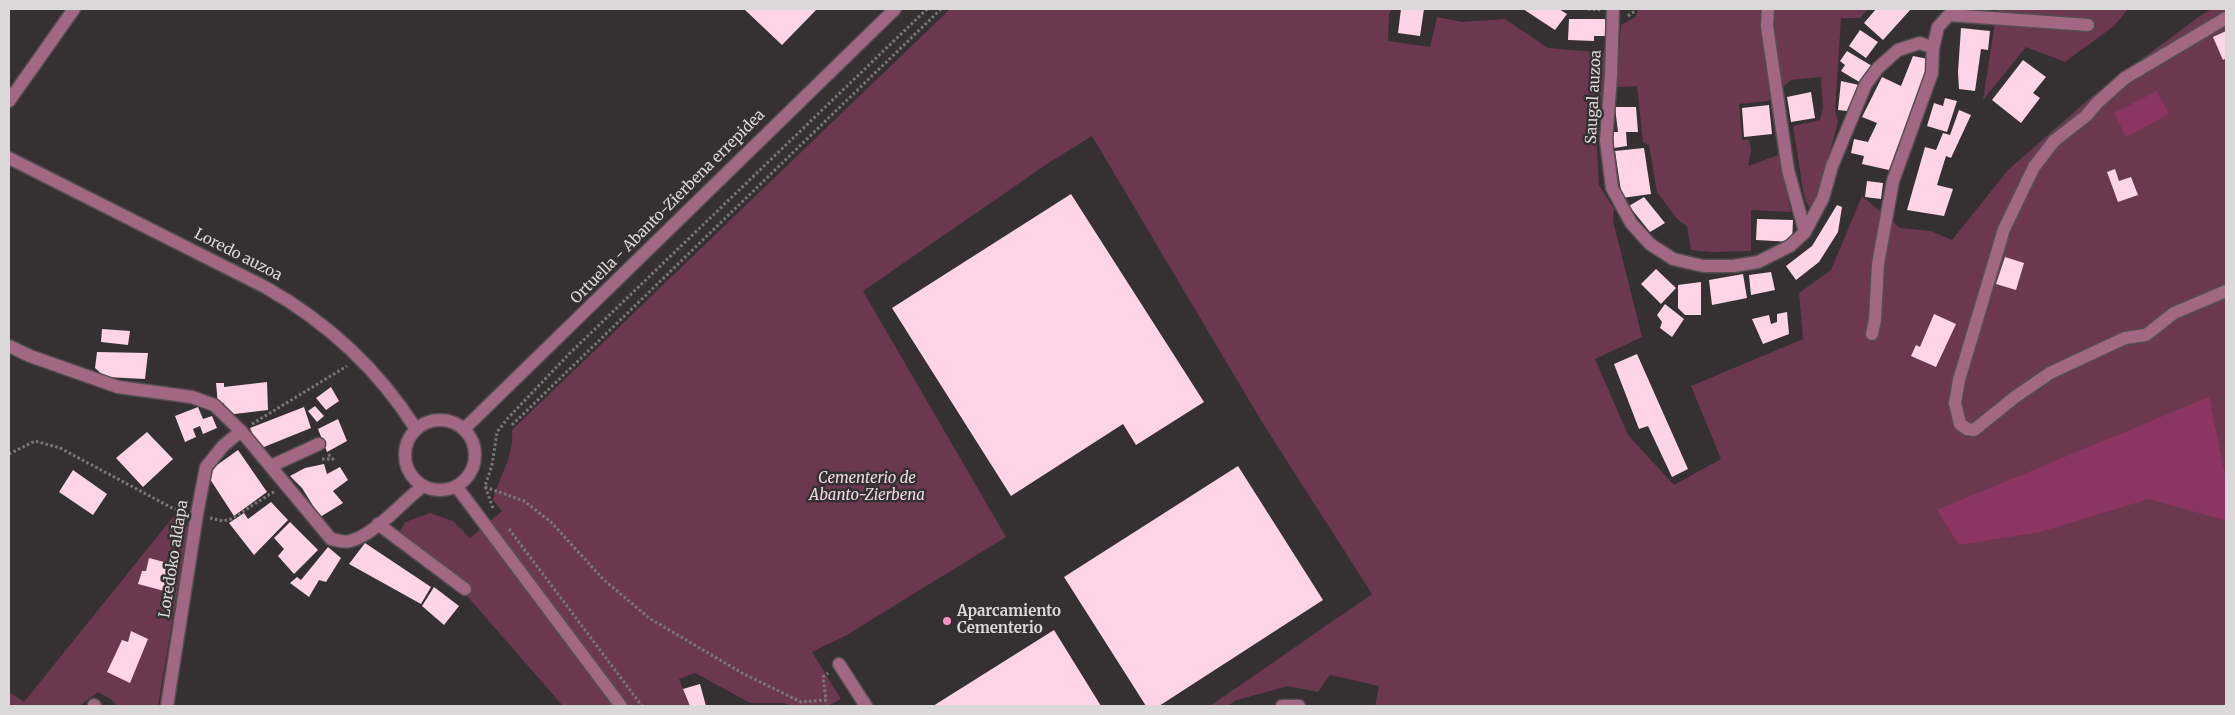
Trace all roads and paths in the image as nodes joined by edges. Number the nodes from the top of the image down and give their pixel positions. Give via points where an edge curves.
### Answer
1 (74, 9) edge
2 (895, 9) edge
3 (927, 9) edge
4 (941, 9) edge
5 (1613, 9) edge
6 (1768, 9) edge
7 (1947, 14) edge
8 (2226, 18) edge
9 (2088, 25) dead end
10 (1933, 48) junction
11 (9, 101) edge
12 (9, 158) edge
13 (1805, 232) junction
14 (2226, 291) edge
15 (1872, 334) dead end
16 (9, 346) edge
17 (361, 358) junction
18 (512, 424) dead end
19 (416, 429) junction
20 (464, 429) junction
21 (241, 431) junction
22 (319, 444) joint
23 (9, 454) edge
24 (314, 463) dead end
25 (271, 466) junction
26 (286, 484) junction
27 (423, 486) junction
28 (456, 486) junction
29 (485, 486) junction
30 (197, 514) junction
31 (498, 515) dead end
32 (504, 523) dead end
33 (378, 524) junction
34 (465, 589) dead end
35 (839, 664) dead end
36 (828, 673) dead end
37 (167, 706) edge
38 (621, 706) edge
39 (642, 706) edge
40 (866, 706) edge
41 (1282, 706) edge
42 (1299, 706) edge

1 - 11 street
2 - 20 street, Ortuella - Abanto-Zierbena errepidea
3 - 29 path via 569,354 508,418 497,432
4 - 18 path
5 - 13 street, Saugal auzoa via 1606,140 1612,188 1631,223 1650,244 1673,259 1704,266 1758,262 1790,246
6 - 13 street via 1767,26 1788,170
7 - 9 street
7 - 10 street via 1938,27
8 - 14 street via 2125,78 2086,116 2054,141 2034,166 2004,229 1959,380 1955,403 1960,424 1974,430 2050,373 2125,338 2146,335 2174,313
10 - 13 street, Saugal auzoa via 1920,43 1898,50 1866,84 1832,166 1823,198
10 - 15 street via 1932,73 1892,181 1878,264
12 - 17 street, Loredo auzoa via 266,287 298,306
16 - 21 street via 118,386 203,400 228,416
17 - 19 street, Loredo auzoa via 396,399
17 - 21 path
19 - 20 street via 440,420
19 - 27 street via 405,448 405,459 408,470
20 - 28 street via 471,438 475,459 472,470
21 - 25 street
21 - 30 street, Loredoko aldapa via 206,467
22 - 24 path via 333,459 322,458
22 - 25 street
23 - 30 path via 35,441 60,448 174,509
25 - 26 street
26 - 30 path via 231,519 223,521
26 - 33 street via 331,538 344,542 353,540
27 - 28 street via 440,490
27 - 33 street
28 - 38 street
29 - 31 path
29 - 36 path via 524,500 551,522 603,579 649,618 742,674 802,702 826,700 823,677
30 - 37 street, Loredoko aldapa
32 - 39 path
33 - 34 street
35 - 40 street
41 - 42 street

